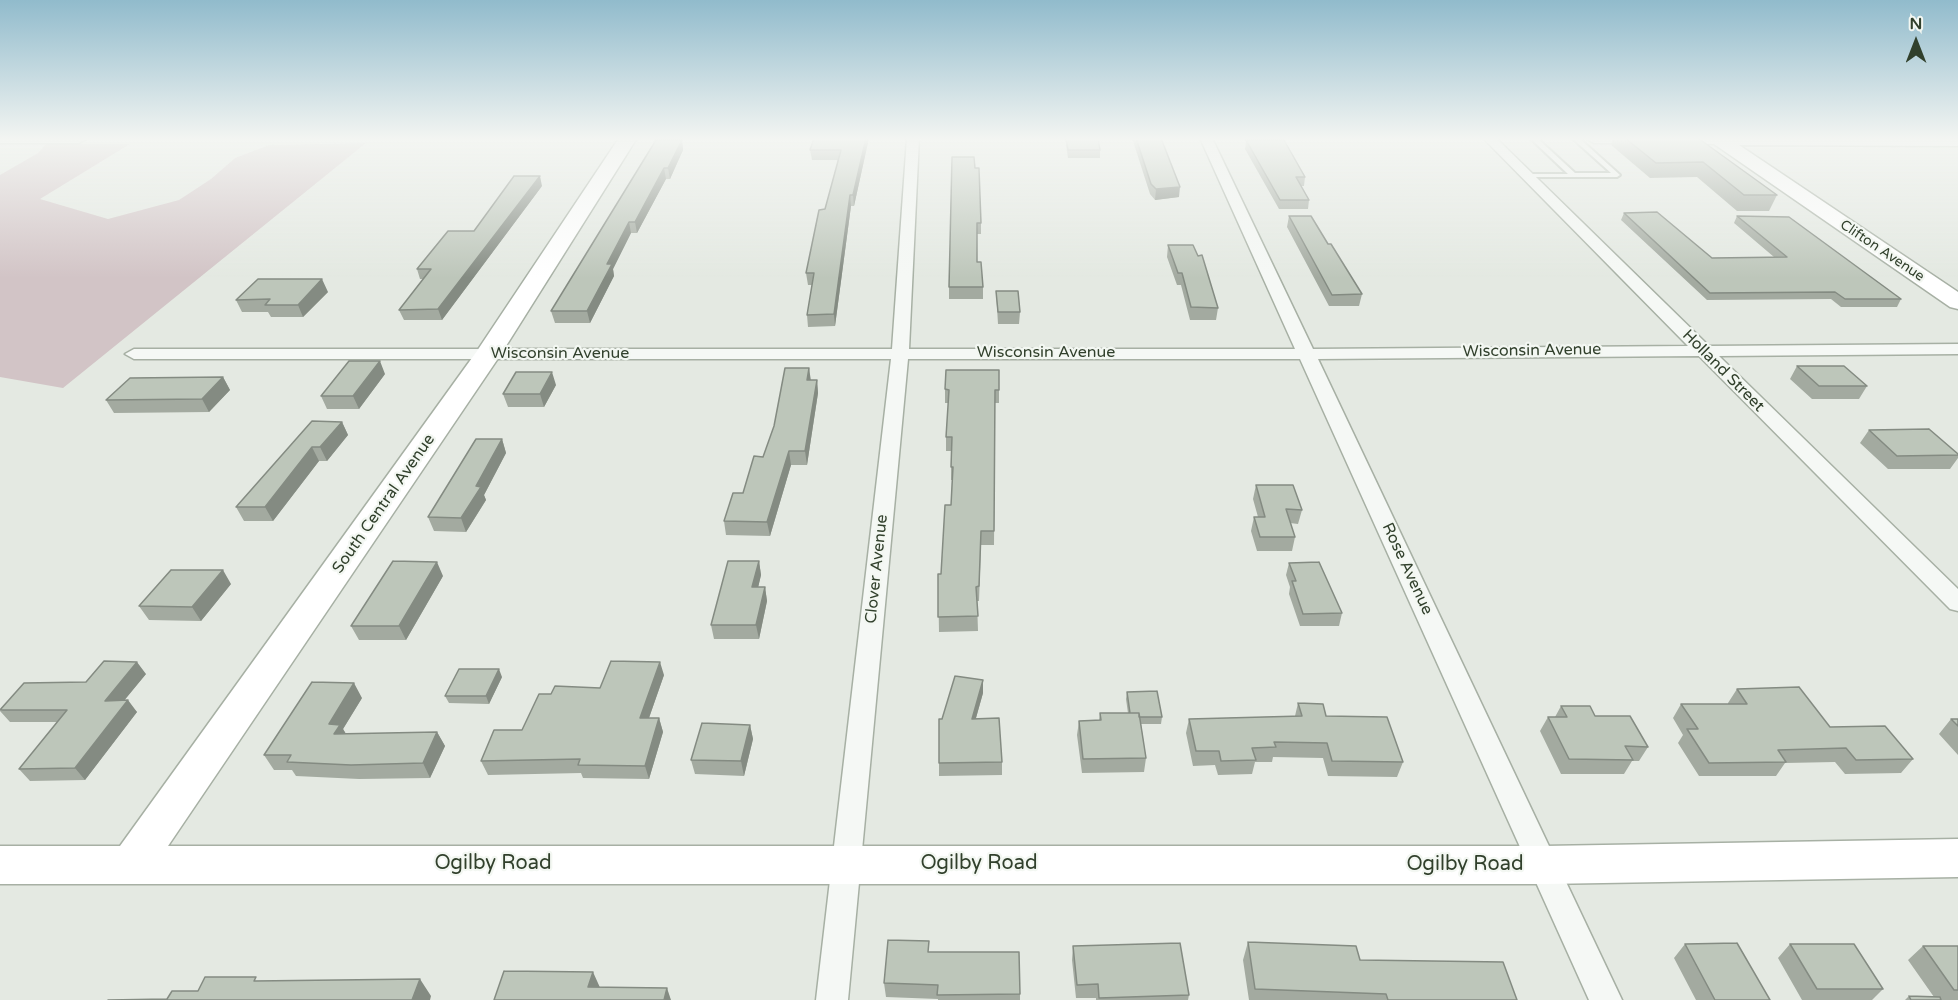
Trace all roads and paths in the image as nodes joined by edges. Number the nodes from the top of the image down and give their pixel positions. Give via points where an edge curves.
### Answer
1 (598, 185) edge
2 (910, 185) edge
3 (1228, 185) edge
4 (1536, 185) edge
5 (1785, 185) edge
6 (1958, 302) edge
7 (1702, 349) junction
8 (1958, 349) edge
9 (900, 352) junction
10 (134, 354) dead end
11 (488, 354) junction
12 (1308, 354) junction
13 (1958, 603) edge
14 (1958, 858) edge
15 (846, 863) junction
16 (132, 864) junction
17 (0, 865) edge
18 (1544, 865) junction
19 (832, 1000) edge
20 (1606, 1000) edge

1 - 11 street, South Central Avenue
2 - 9 street, Clover Avenue
3 - 12 street, Rose Avenue
4 - 7 street, Holland Street
5 - 6 street, Clifton Avenue
7 - 8 street, Wisconsin Avenue
7 - 12 street, Wisconsin Avenue
7 - 13 street, Holland Street
9 - 11 street, Wisconsin Avenue
9 - 12 street, Wisconsin Avenue
9 - 15 street, Clover Avenue
10 - 11 street, Wisconsin Avenue
11 - 16 street, South Central Avenue
12 - 18 street, Rose Avenue
14 - 18 street, Ogilby Road
15 - 16 street, Ogilby Road
15 - 18 street, Ogilby Road
15 - 19 street, Clover Avenue
16 - 17 street, Ogilby Road
18 - 20 street, Rose Avenue

